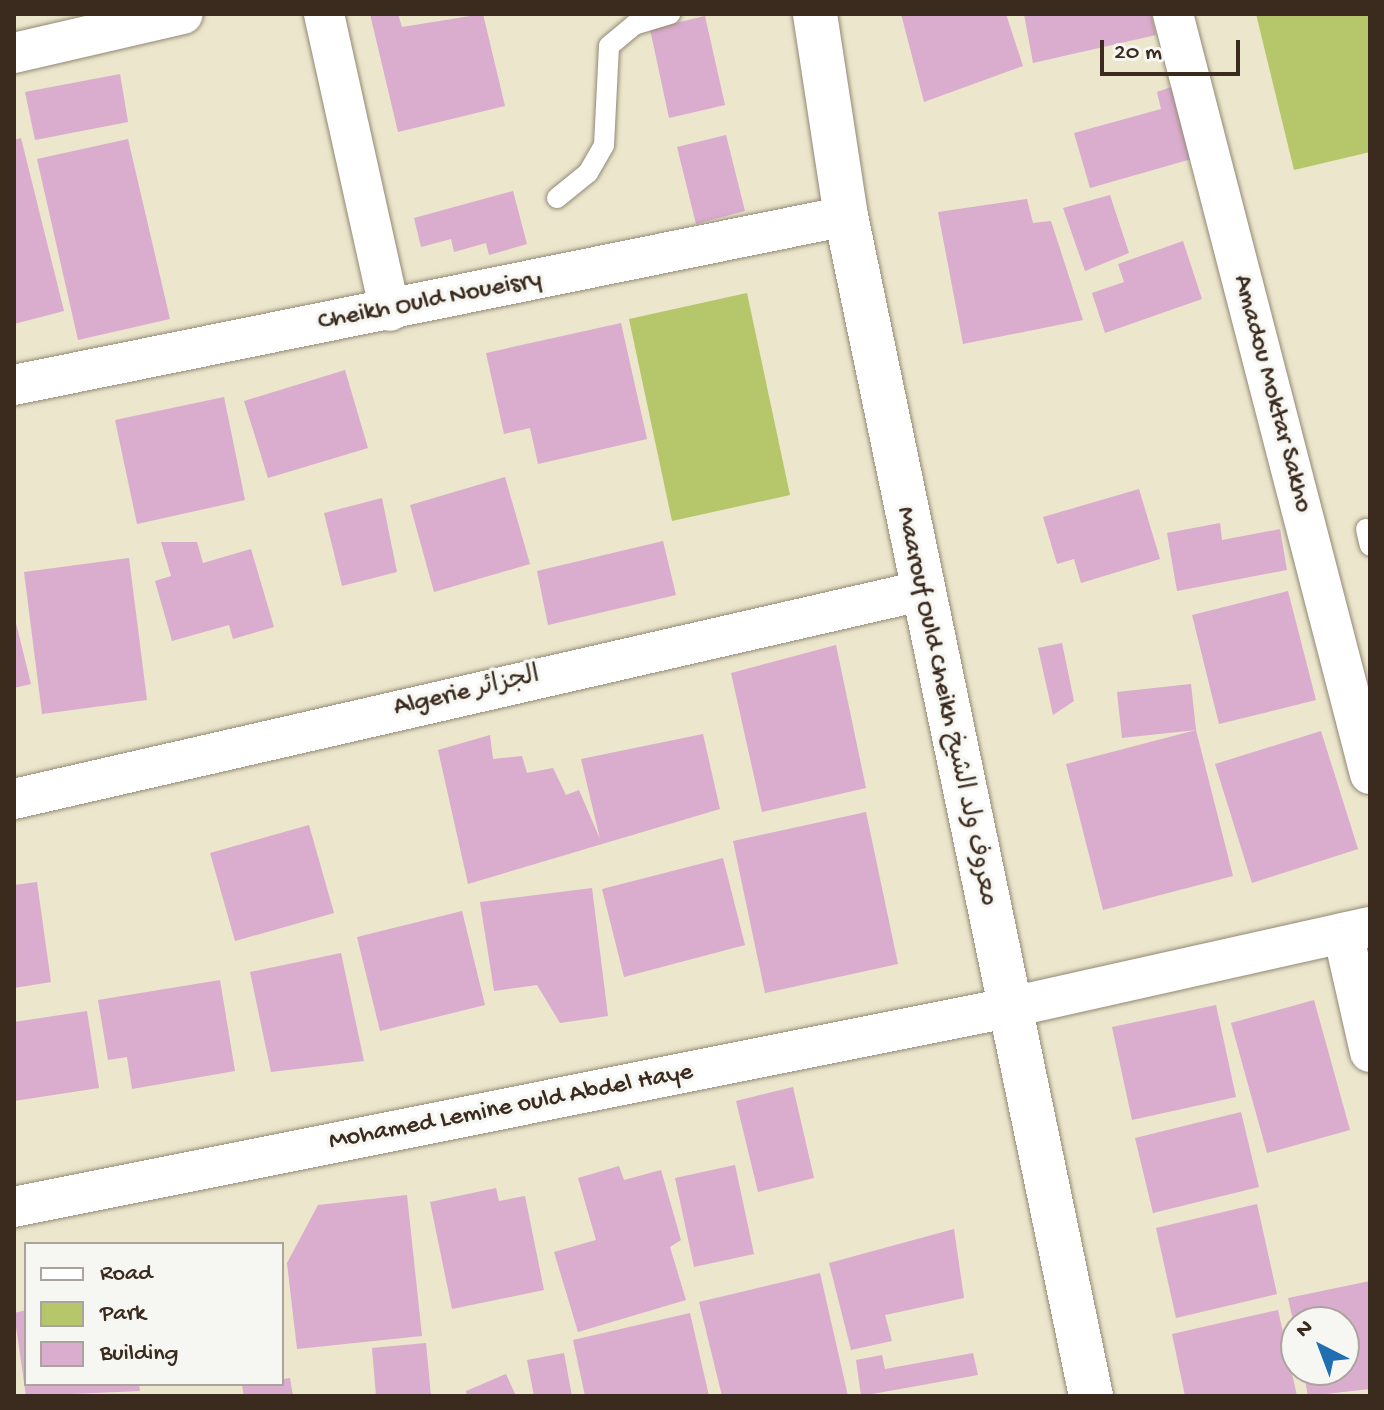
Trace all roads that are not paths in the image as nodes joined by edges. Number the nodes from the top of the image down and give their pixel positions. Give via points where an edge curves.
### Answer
1 (183, 14) edge
2 (324, 14) edge
3 (670, 14) edge
4 (815, 14) edge
5 (1173, 14) edge
6 (14, 53) edge
7 (557, 198) dead end
8 (846, 216) junction
9 (390, 311) junction
10 (14, 385) edge
11 (921, 591) junction
12 (1370, 774) edge
13 (14, 799) edge
14 (1356, 930) edge
15 (1007, 1008) junction
16 (1370, 1052) edge
17 (14, 1207) edge
18 (1091, 1396) edge

1 - 6 street
2 - 9 street
3 - 7 lane via 634,25 609,46 604,145 588,173
4 - 8 street, Maarouf Ould Cheikh معروف ولد الشيخ
5 - 12 street, Amadou Moktar Sakho
8 - 9 street, Cheikh Ould Noueisry
8 - 11 street, Maarouf Ould Cheikh معروف ولد الشيخ
9 - 10 street, Cheikh Ould Noueisry
11 - 13 street, Algerie الجزائر
11 - 15 street, Maarouf Ould Cheikh معروف ولد الشيخ
14 - 15 street
14 - 16 street
15 - 17 street, Mohamed Lemine ould Abdel Haye
15 - 18 street, Maarouf Ould Cheikh معروف ولد الشيخ

